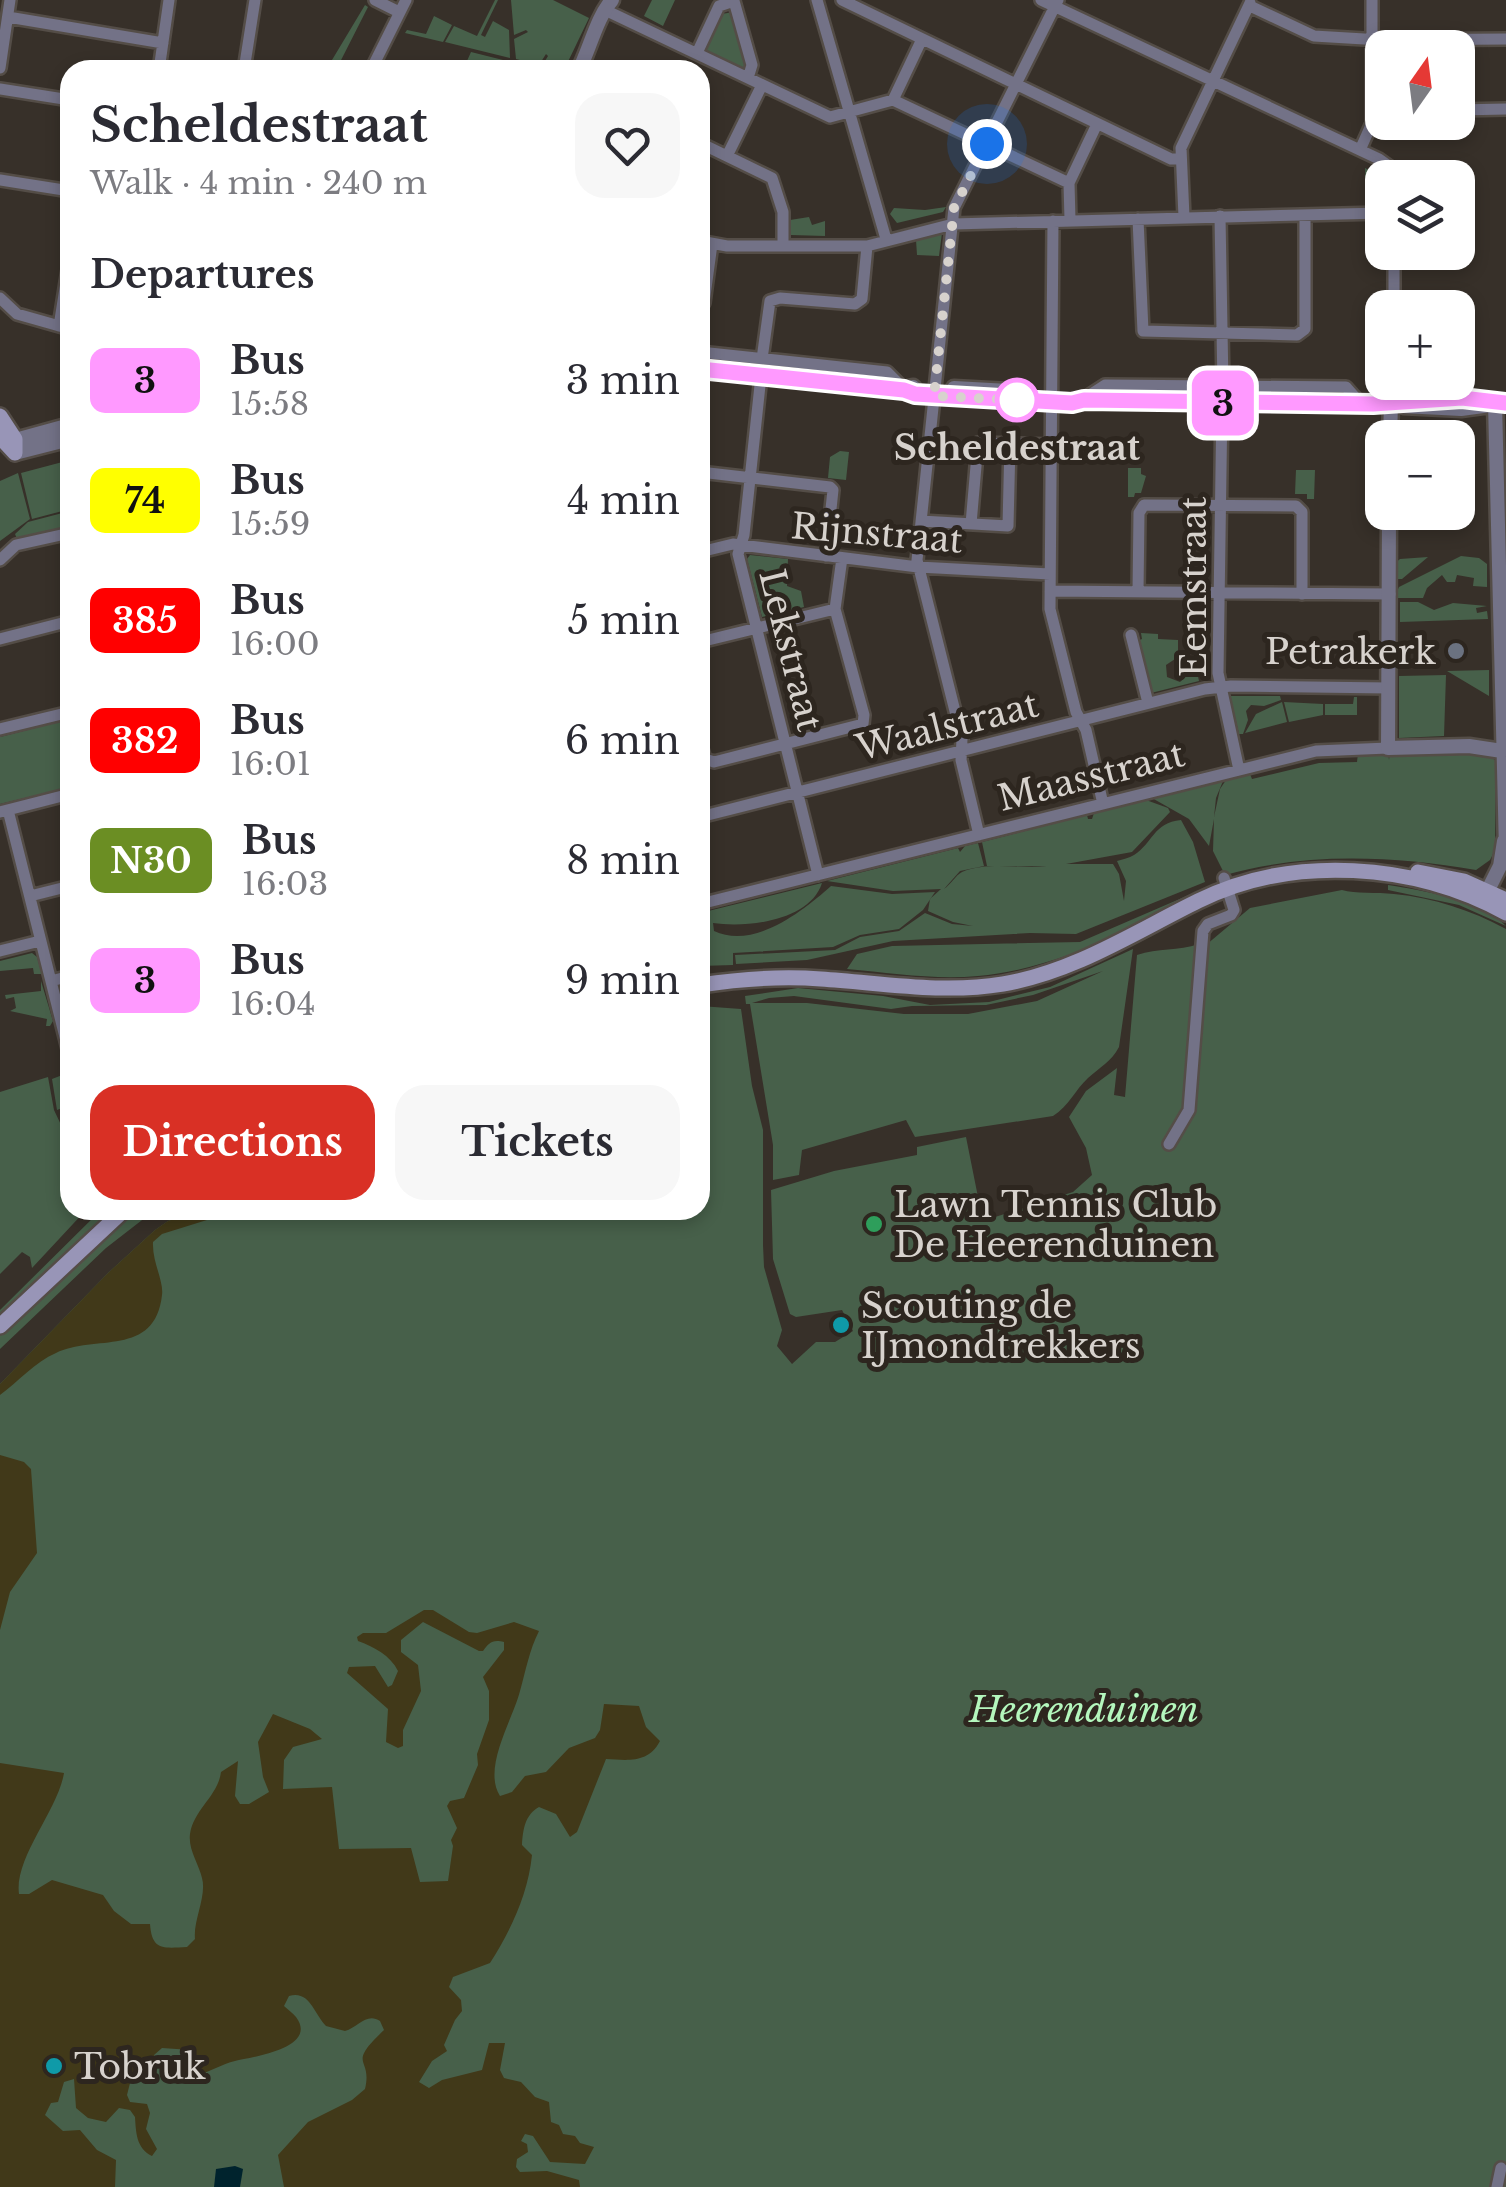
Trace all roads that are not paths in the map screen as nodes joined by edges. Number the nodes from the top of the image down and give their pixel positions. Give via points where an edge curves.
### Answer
1 (10, 0) edge
2 (170, 0) edge
3 (255, 0) edge
4 (375, 0) edge
5 (734, 0) edge
6 (817, 0) edge
7 (842, 0) edge
8 (1041, 0) edge
9 (1372, 0) edge
10 (1056, 3) edge
11 (1250, 3) edge
12 (402, 6) edge
13 (611, 6) edge
14 (8, 17) junction
15 (1372, 30) edge
16 (1365, 38) edge
17 (1475, 38) edge
18 (1506, 38) edge
19 (922, 39) junction
20 (164, 43) junction
21 (696, 53) junction
22 (161, 60) edge
23 (246, 60) edge
24 (376, 60) edge
25 (584, 60) edge
26 (0, 68) edge
27 (748, 78) junction
28 (1213, 81) junction
29 (762, 85) junction
30 (1016, 85) junction
31 (0, 90) edge
32 (60, 99) edge
33 (893, 100) junction
34 (1506, 109) edge
35 (1475, 110) edge
36 (849, 113) junction
37 (1098, 124) junction
38 (1365, 140) edge
39 (987, 144) junction
40 (710, 148) edge
41 (1360, 150) junction
42 (727, 156) junction
43 (1181, 159) junction
44 (1380, 160) edge
45 (0, 180) edge
46 (1069, 183) junction
47 (60, 189) edge
48 (1365, 213) edge
49 (1305, 215) junction
50 (1220, 216) junction
51 (1184, 218) junction
52 (1138, 219) junction
53 (1070, 220) junction
54 (1053, 221) junction
55 (952, 224) junction
56 (886, 239) junction
57 (710, 243) edge
58 (783, 245) junction
59 (868, 246) junction
60 (0, 298) edge
61 (60, 326) edge
62 (1224, 334) junction
63 (710, 353) edge
64 (762, 358) junction
65 (710, 371) edge
66 (761, 376) junction
67 (1223, 386) junction
68 (902, 390) junction
69 (935, 392) junction
70 (1053, 398) junction
71 (1395, 400) edge
72 (1086, 401) junction
73 (1222, 403) junction
74 (1501, 403) edge
75 (1361, 404) junction
76 (1395, 404) junction
77 (0, 416) edge
78 (1393, 420) edge
79 (60, 428) edge
80 (60, 440) edge
81 (1010, 443) junction
82 (1053, 445) junction
83 (6, 447) edge
84 (710, 473) edge
85 (750, 478) junction
86 (1220, 506) junction
87 (922, 521) junction
88 (971, 524) junction
89 (1389, 530) edge
90 (60, 535) edge
91 (741, 546) junction
92 (710, 550) edge
93 (826, 556) junction
94 (1, 557) edge
95 (842, 558) junction
96 (918, 566) junction
97 (1050, 574) junction
98 (1050, 591) junction
99 (1138, 592) junction
100 (1503, 592) edge
101 (1220, 593) junction
102 (1302, 594) junction
103 (1390, 594) junction
104 (835, 609) junction
105 (60, 624) edge
106 (757, 627) junction
107 (1131, 634) dead end
108 (710, 639) edge
109 (0, 640) edge
110 (1219, 687) junction
111 (1389, 688) junction
112 (1503, 696) edge
113 (1148, 704) junction
114 (60, 714) edge
115 (1081, 721) junction
116 (0, 729) edge
117 (786, 744) junction
118 (1388, 748) junction
119 (962, 751) junction
120 (1504, 752) edge
121 (710, 762) edge
122 (1240, 770) junction
123 (798, 792) junction
124 (60, 797) edge
125 (1104, 804) junction
126 (4, 811) edge
127 (710, 814) edge
128 (979, 835) junction
129 (1505, 845) edge
130 (1506, 870) edge
131 (818, 876) junction
132 (60, 888) edge
133 (1227, 888) junction
134 (30, 896) junction
135 (1496, 901) edge
136 (710, 902) edge
137 (40, 941) junction
138 (0, 951) edge
139 (60, 979) edge
140 (51, 981) junction
141 (710, 984) edge
142 (60, 1017) edge
143 (1169, 1144) dead end
144 (113, 1220) edge
145 (0, 1326) edge
146 (1501, 2168) dead end
147 (1497, 2187) edge

1 - 14 street
2 - 20 street
3 - 23 street
4 - 12 street
5 - 21 street via 719,6
5 - 27 street via 752,64
6 - 36 street
7 - 19 street
8 - 10 street
9 - 15 street
10 - 28 street
10 - 30 street
11 - 16 street via 1314,36
11 - 28 street
12 - 24 street
13 - 21 street
13 - 25 street
14 - 20 street
14 - 26 street
17 - 18 street
19 - 30 street
19 - 33 street
20 - 22 street
21 - 27 street
27 - 29 street
28 - 41 street
28 - 43 street
29 - 36 street via 830,117
29 - 42 street
30 - 37 street
30 - 39 street
31 - 32 street
33 - 36 street
33 - 39 street
34 - 35 street
36 - 56 street
37 - 43 street
37 - 46 street
38 - 41 street
39 - 46 street
39 - 55 street
40 - 42 street
41 - 44 street
42 - 58 street via 774,182
43 - 51 street
45 - 47 street
46 - 53 street
48 - 49 street
49 - 50 street
49 - 62 street via 1304,333
50 - 51 street
50 - 62 street
51 - 52 street
52 - 53 street
52 - 62 street via 1143,331
53 - 54 street
54 - 55 street
54 - 70 street
55 - 56 street
55 - 69 street
56 - 59 street
57 - 58 street
58 - 59 street
59 - 64 street via 856,304 770,301
60 - 61 street via 17,314
62 - 67 street
63 - 64 street
64 - 68 street via 886,372
65 - 66 street
66 - 68 street
66 - 85 street, Lekstraat
67 - 72 street via 1104,385
67 - 75 street via 1346,387
68 - 69 street
69 - 70 street
69 - 87 street
70 - 72 street
70 - 82 street
71 - 76 street
72 - 73 street
73 - 75 street
73 - 86 street, Eemstraat
74 - 76 street via 1462,398
74 - 100 street
75 - 76 street
76 - 78 street
77 - 83 main road
79 - 83 street
80 - 83 street
81 - 82 street
81 - 88 street via 976,446
81 - 88 street via 1008,526
82 - 97 street
84 - 85 street
85 - 91 street, Lekstraat
85 - 93 street via 833,490
86 - 99 street via 1142,506
86 - 101 street, Eemstraat
86 - 102 street via 1300,508
87 - 88 street
87 - 96 street
89 - 103 street
90 - 94 street via 16,546
91 - 92 street, Rijnstraat
91 - 93 street, Rijnstraat
91 - 106 street, Lekstraat
93 - 95 street, Rijnstraat
95 - 96 street, Rijnstraat
95 - 104 street
96 - 97 street, Rijnstraat
96 - 119 street
97 - 98 street
98 - 99 street
98 - 115 street
99 - 101 street
100 - 112 street
101 - 102 street
101 - 110 street, Eemstraat
102 - 103 street
103 - 111 street
104 - 106 street
104 - 117 street via 864,721
105 - 109 street
106 - 108 street
106 - 117 street, Lekstraat
107 - 113 street
110 - 111 street, Waalstraat
110 - 113 street, Waalstraat
110 - 122 street, Eemstraat
111 - 118 street
112 - 120 street
113 - 115 street, Waalstraat
114 - 116 street
115 - 119 street, Waalstraat
115 - 125 street
117 - 121 street
117 - 123 street, Lekstraat
118 - 120 street, Maasstraat
118 - 122 street, Maasstraat via 1316,750
119 - 123 street, Waalstraat
119 - 128 street
120 - 129 street
122 - 125 street, Maasstraat
123 - 127 street, Waalstraat
123 - 131 street, Lekstraat
124 - 126 street
125 - 128 street, Maasstraat
126 - 134 street
128 - 131 street, Maasstraat
129 - 135 street
130 - 135 street
131 - 136 street, Maasstraat
132 - 134 street
133 - 135 main road via 1329,870 1384,872
133 - 141 main road via 1055,970 1000,984 930,989 778,978
133 - 143 street via 1233,913 1202,931 1189,1110
134 - 137 street
137 - 138 street
137 - 140 street
139 - 140 street
140 - 142 street
144 - 145 main road
146 - 147 street

